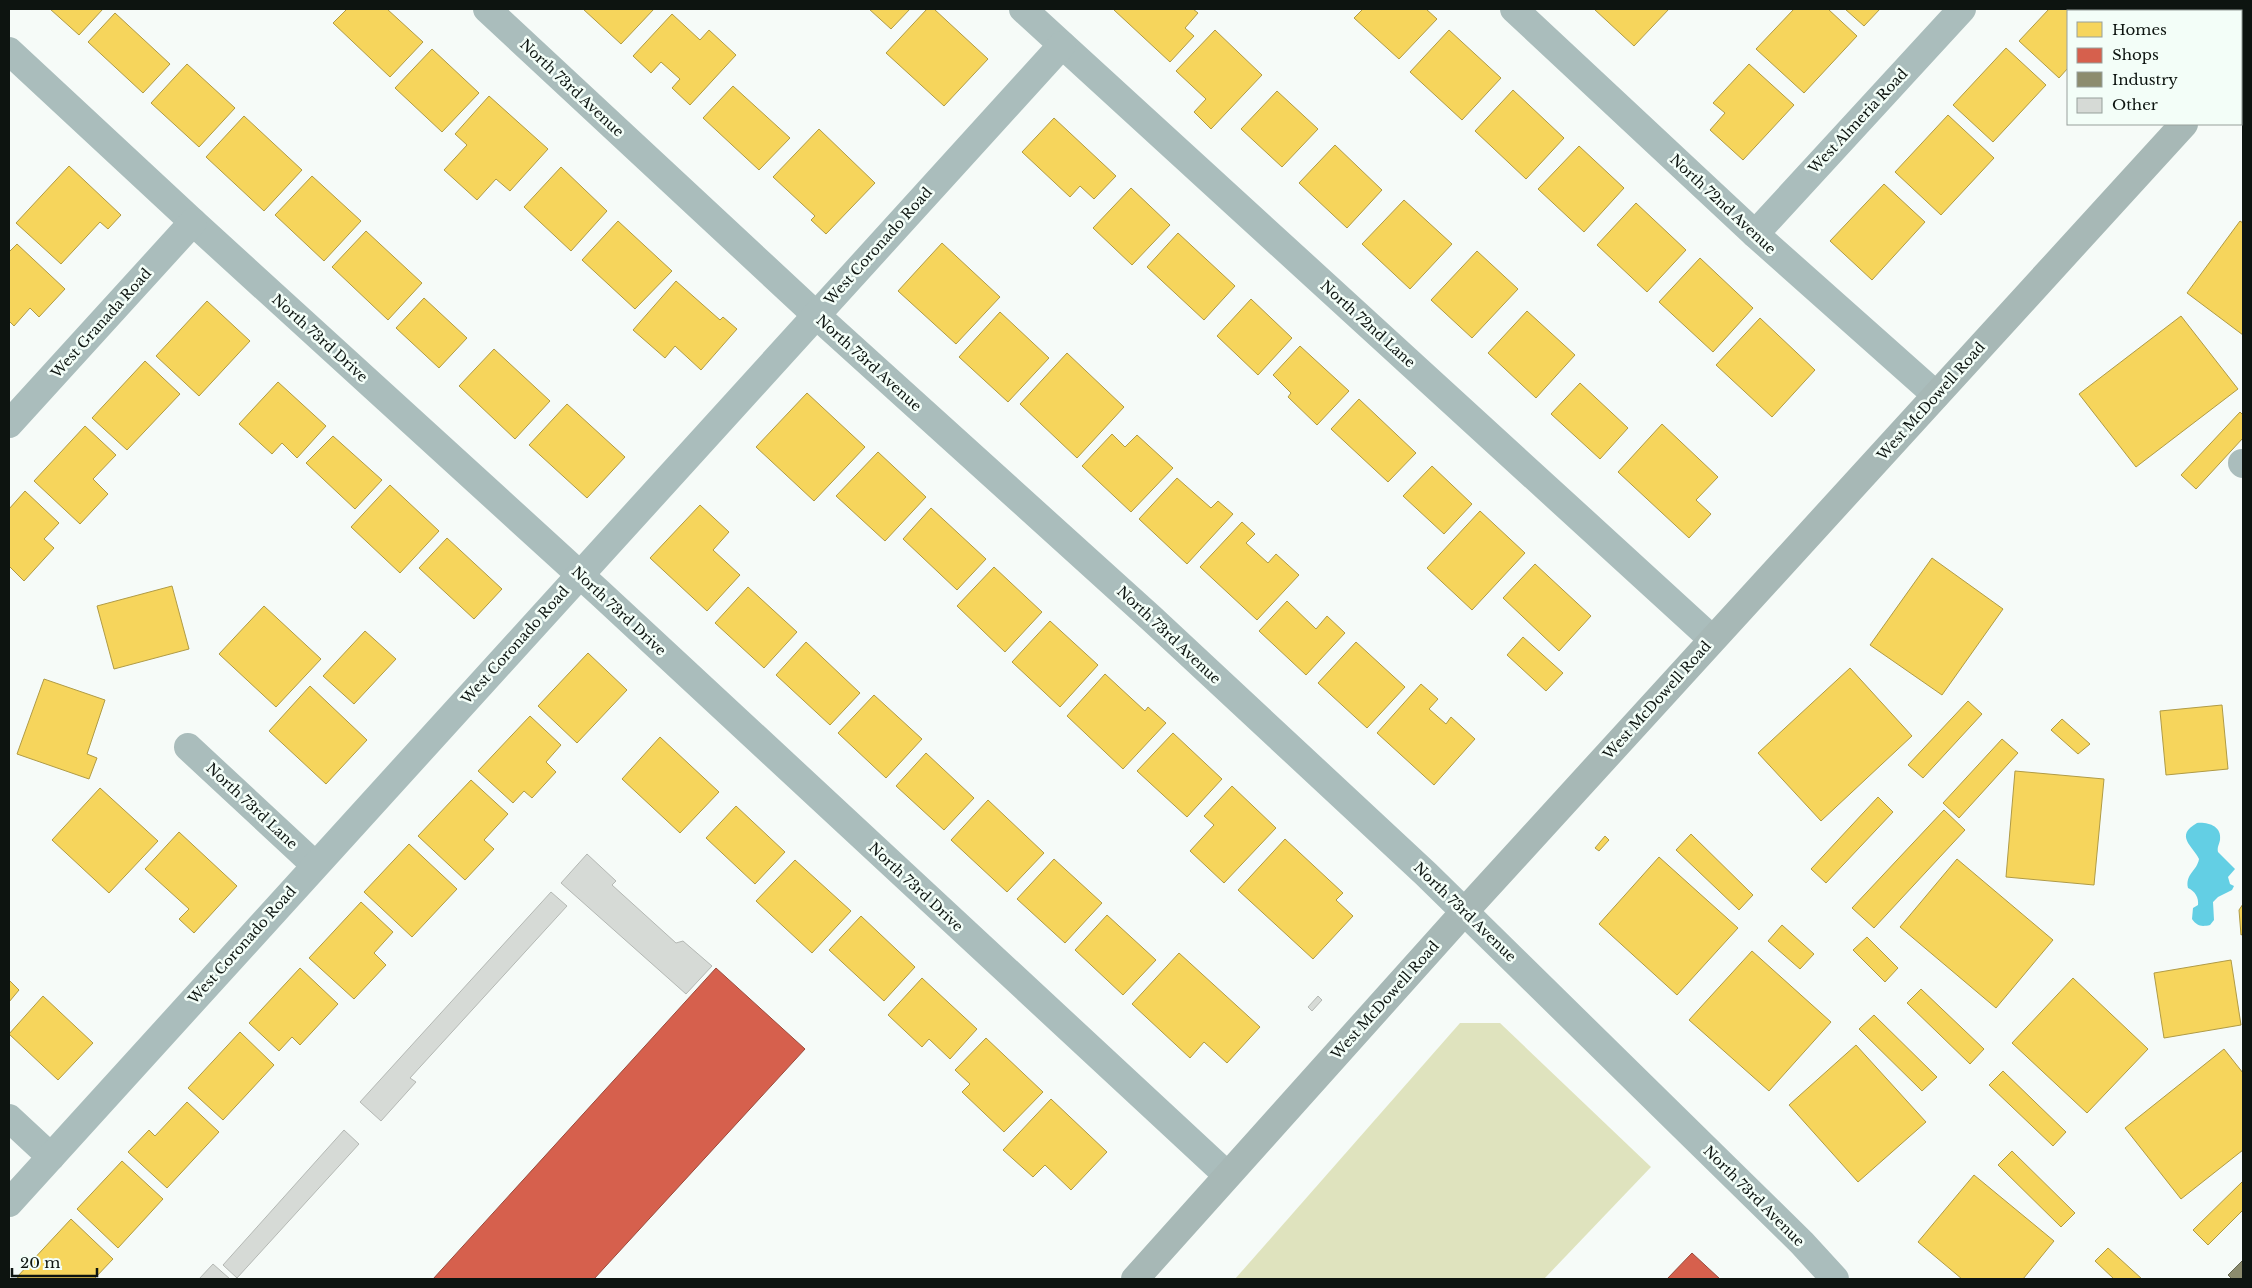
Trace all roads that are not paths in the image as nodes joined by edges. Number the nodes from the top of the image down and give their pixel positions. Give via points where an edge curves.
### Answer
1 (486, 9) edge
2 (1023, 9) edge
3 (1514, 9) edge
4 (1962, 9) edge
5 (1062, 45) junction
6 (9, 50) edge
7 (2183, 125) edge
8 (193, 222) junction
9 (1755, 234) junction
10 (816, 315) junction
11 (1936, 395) junction
12 (9, 424) edge
13 (580, 575) junction
14 (1712, 639) junction
15 (188, 747) dead end
16 (315, 865) junction
17 (1465, 911) junction
18 (9, 1118) edge
19 (51, 1157) junction
20 (1228, 1175) junction
21 (9, 1203) edge
22 (1135, 1279) edge
23 (1835, 1279) edge

1 - 10 street, North 73rd Avenue
2 - 5 street, North 72nd Lane
3 - 9 street, North 72nd Avenue
4 - 9 street, West Almeria Road
5 - 10 street, West Coronado Road
5 - 14 street, North 72nd Lane
6 - 8 street, North 73rd Drive
7 - 11 main road, West McDowell Road
8 - 12 street, West Granada Road
8 - 13 street, North 73rd Drive
9 - 11 street, North 72nd Avenue
10 - 13 street, West Coronado Road
10 - 17 street, North 73rd Avenue via 1159,625
11 - 14 main road, West McDowell Road
13 - 16 street, West Coronado Road
13 - 20 street, North 73rd Drive
14 - 17 main road, West McDowell Road
15 - 16 street, North 73rd Lane
16 - 19 street, West Coronado Road
17 - 20 main road, West McDowell Road
17 - 23 street, North 73rd Avenue
18 - 19 street
19 - 21 street, West Coronado Road
20 - 22 main road, West McDowell Road

